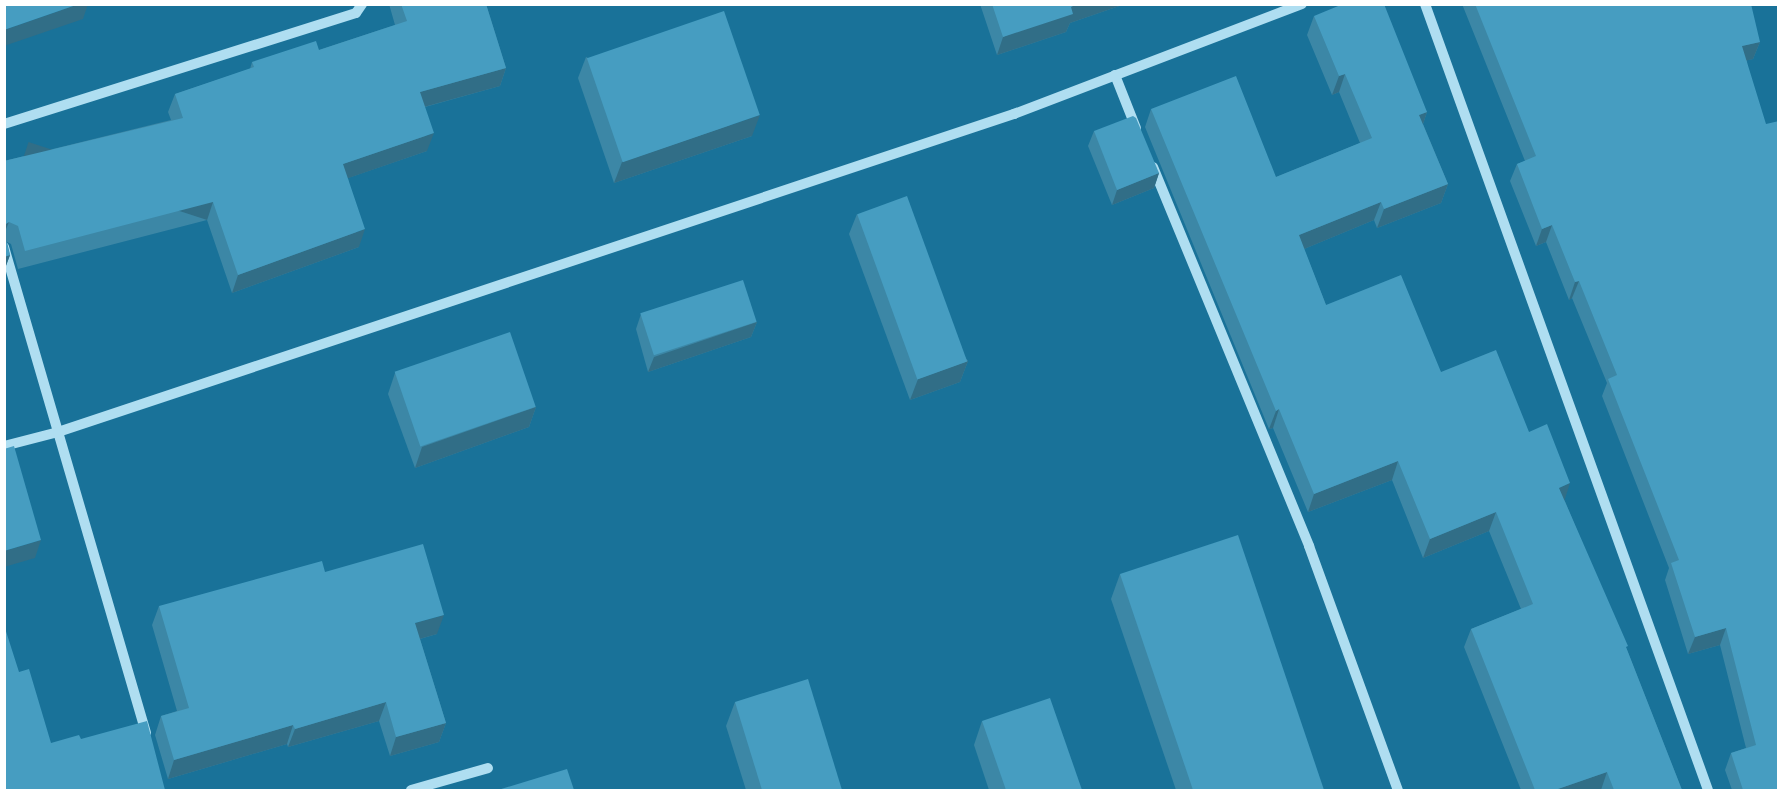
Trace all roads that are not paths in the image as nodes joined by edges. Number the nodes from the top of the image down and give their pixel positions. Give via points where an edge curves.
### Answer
1 (362, 4) edge
2 (1302, 4) edge
3 (1425, 4) edge
4 (1115, 75) junction
5 (4, 124) edge
6 (1142, 141) edge
7 (1146, 152) edge
8 (4, 247) edge
9 (58, 432) junction
10 (4, 446) edge
11 (150, 746) edge
12 (488, 768) dead end
13 (411, 790) edge
14 (1398, 790) edge
15 (1708, 790) edge

1 - 5 street via 356,13
2 - 4 street
3 - 15 street
4 - 6 street
4 - 9 street via 1014,114
7 - 14 street via 1310,546
8 - 9 street
9 - 10 street
9 - 11 street
12 - 13 street

